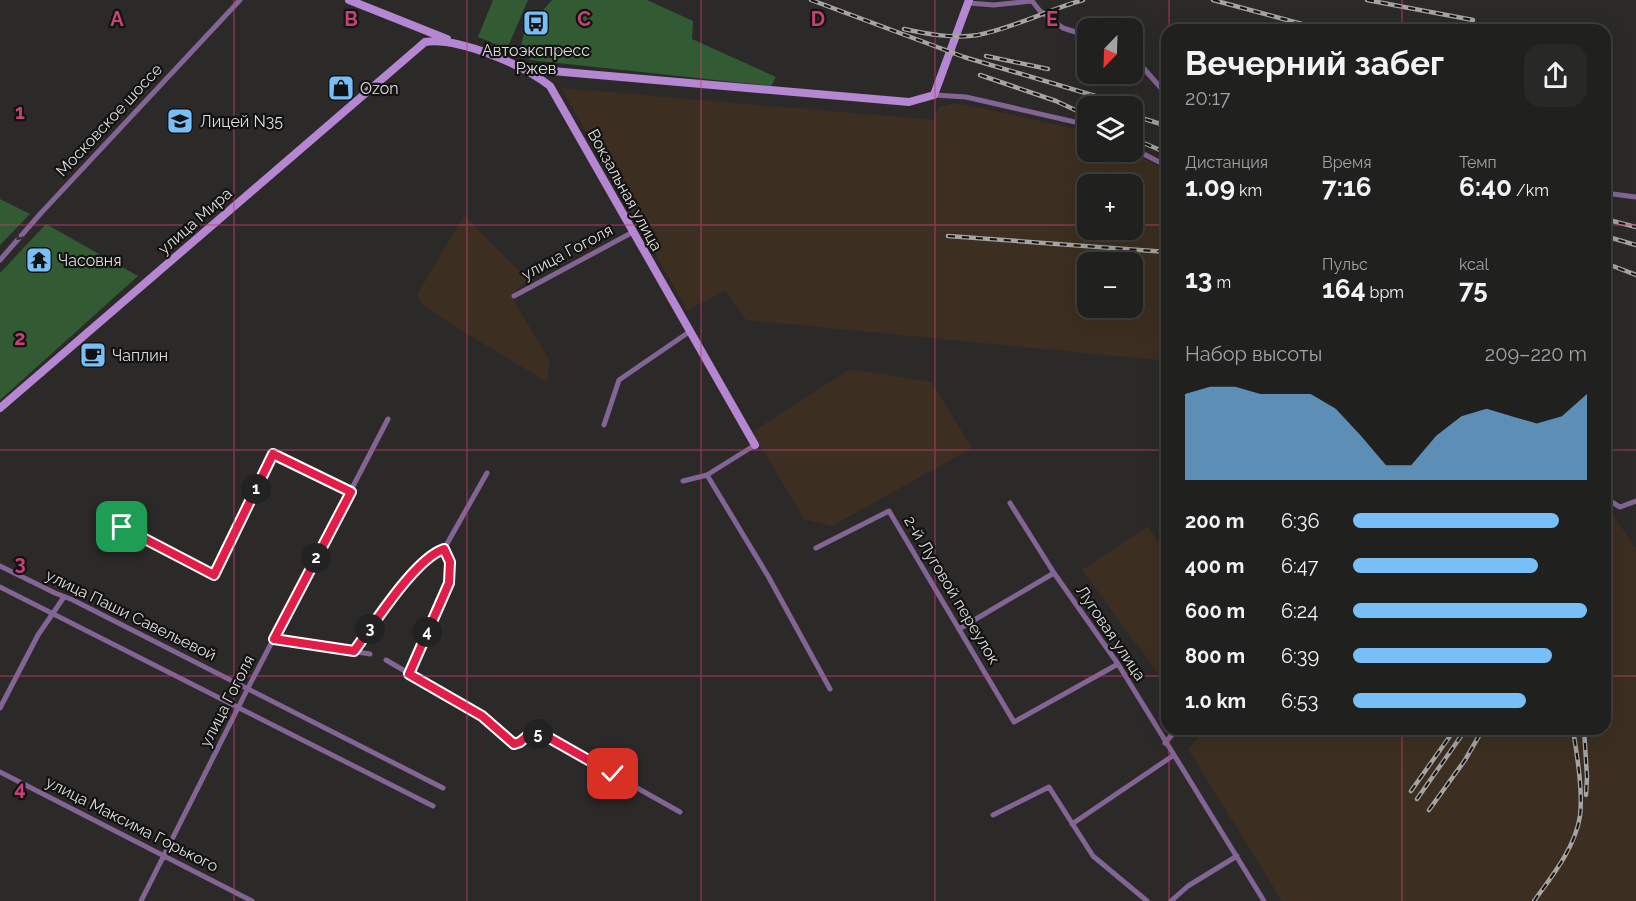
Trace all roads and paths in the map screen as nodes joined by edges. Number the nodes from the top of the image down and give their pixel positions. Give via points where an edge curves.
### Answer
1 (240, 0) edge
2 (349, 0) edge
3 (969, 2) edge
4 (415, 26) junction
5 (1077, 32) edge
6 (454, 42) junction
7 (408, 56) junction
8 (1143, 68) edge
9 (526, 69) junction
10 (1161, 87) edge
11 (934, 95) junction
12 (1077, 122) edge
13 (1143, 154) edge
14 (1161, 163) edge
15 (1611, 194) edge
16 (1636, 197) edge
17 (633, 232) junction
18 (0, 260) edge
19 (514, 296) dead end
20 (689, 332) junction
21 (0, 408) edge
22 (388, 419) dead end
23 (604, 425) dead end
24 (755, 445) joint
25 (487, 473) dead end
26 (707, 475) junction
27 (683, 481) dead end
28 (351, 492) junction
29 (1636, 501) edge
30 (1611, 502) edge
31 (1010, 504) dead end
32 (122, 527) dead end
33 (816, 548) dead end
34 (444, 549) junction
35 (0, 566) edge
36 (1054, 573) junction
37 (0, 586) edge
38 (64, 597) junction
39 (53, 614) junction
40 (959, 629) junction
41 (274, 639) junction
42 (354, 651) junction
43 (370, 654) dead end
44 (386, 660) dead end
45 (1118, 664) junction
46 (409, 674) junction
47 (248, 688) junction
48 (830, 689) dead end
49 (0, 708) edge
50 (238, 708) junction
51 (1172, 735) edge
52 (1165, 743) junction
53 (1174, 755) junction
54 (0, 772) edge
55 (442, 788) dead end
56 (433, 806) dead end
57 (680, 812) dead end
58 (993, 815) dead end
59 (1072, 824) junction
60 (163, 856) junction
61 (1237, 856) junction
62 (141, 901) edge
63 (252, 901) edge
64 (1147, 901) edge
65 (1171, 901) edge
66 (1264, 901) edge

1 -> 18 street, Московское шоссе
2 - 4 street
3 - 5 street via 994,5 1032,1 1063,28
3 - 11 street
4 - 6 street
4 - 7 street via 421,38
6 - 7 street, Вокзальная улица via 425,42
6 - 9 street, Вокзальная улица
7 - 21 street, улица Мира
8 - 10 street
9 - 11 street via 909,102
9 - 17 street, Вокзальная улица via 550,86
11 - 12 street via 966,97
13 - 14 street
15 - 16 street
17 - 19 street, улица Гоголя
17 - 20 street, Вокзальная улица
20 - 23 street via 620,380
20 - 24 street, Вокзальная улица
22 - 28 street, улица Гоголя
24 - 26 street
25 - 34 street
26 - 27 street
26 - 48 street
28 - 32 street via 273,454 214,575
28 - 41 street, улица Гоголя
29 - 30 street via 1620,507
31 - 36 street, Луговая улица
33 - 40 street, 2-й Луговой переулок via 889,511
34 - 42 street via 435,552 408,578
34 - 46 street via 450,562 449,583
35 - 38 street, улица Паши Савельевой
36 - 40 street
36 - 45 street, Луговая улица
37 - 39 street, улица Паши Савельевой
38 - 39 street
38 - 47 street, улица Паши Савельевой
39 - 49 street
39 - 50 street, улица Паши Савельевой
40 - 45 street, 2-й Луговой переулок via 1014,722
41 - 42 street
41 - 47 street, улица Гоголя
42 - 43 street
44 - 46 street
45 - 52 street, Луговая улица
46 - 57 street via 482,716 514,744 532,732 546,736
47 - 50 street, улица Гоголя
47 - 55 street, улица Паши Савельевой
50 - 56 street, улица Паши Савельевой
50 - 60 street, улица Гоголя
51 - 52 street
52 - 53 street, Луговая улица
53 - 59 street
53 - 61 street, Луговая улица
54 - 60 street, улица Максима Горького
58 - 59 street via 1049,787
59 - 64 street via 1093,856
60 - 62 street, улица Гоголя
60 - 63 street, улица Максима Горького
61 - 65 street
61 - 66 street, Луговая улица

